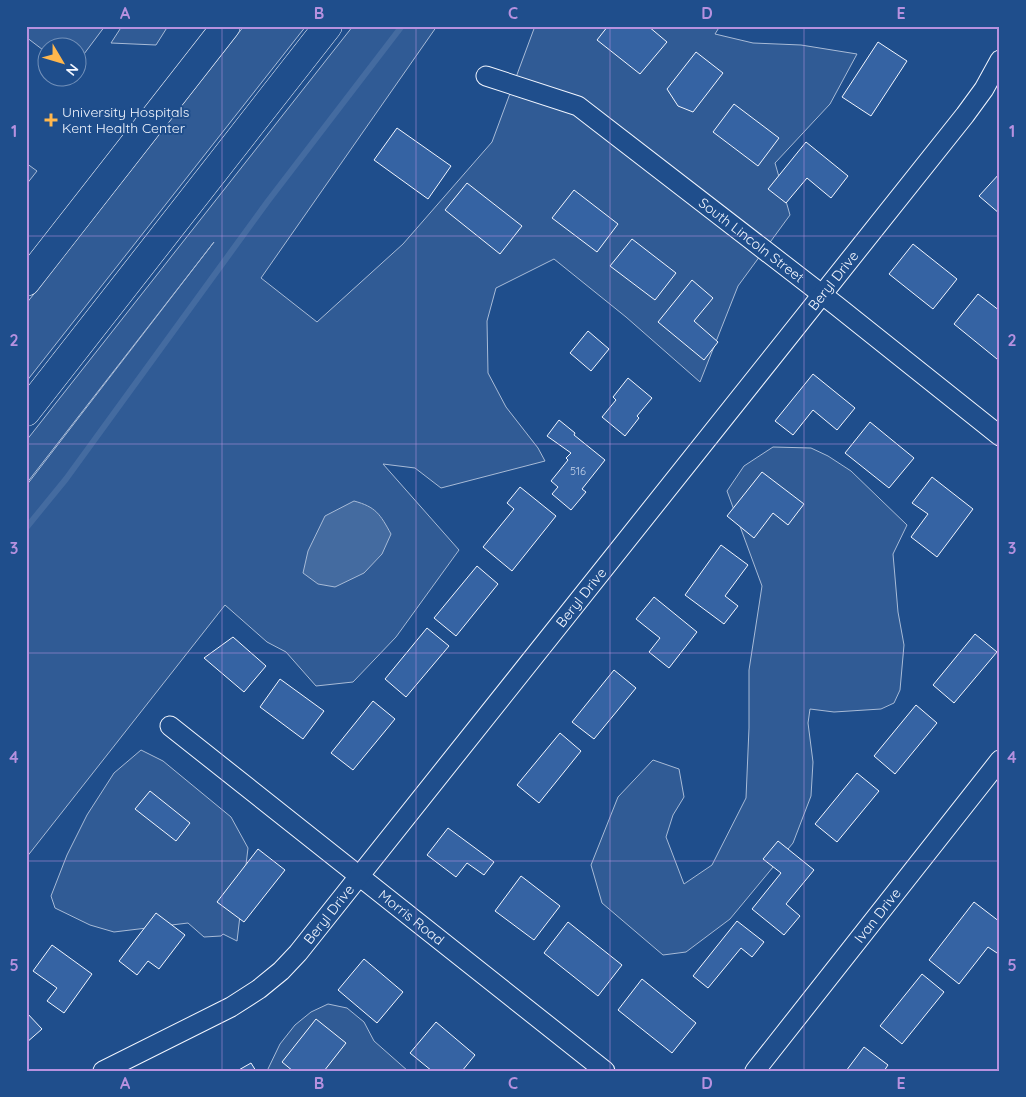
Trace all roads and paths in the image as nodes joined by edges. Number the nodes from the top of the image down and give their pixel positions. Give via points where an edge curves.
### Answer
1 (226, 26) edge
2 (328, 26) edge
3 (1000, 60) edge
4 (486, 76) dead end
5 (26, 282) edge
6 (823, 295) junction
7 (26, 412) edge
8 (1000, 436) edge
9 (170, 726) dead end
10 (1000, 760) edge
11 (359, 876) junction
12 (103, 1071) edge
13 (605, 1071) edge
14 (755, 1071) edge

1 - 5 main road
2 - 7 main road
3 - 6 street, Beryl Drive via 965,115
4 - 6 street, South Lincoln Street via 578,106
6 - 8 street, South Lincoln Street
6 - 11 street, Beryl Drive
9 - 11 street, Morris Road
10 - 14 street, Ivan Drive
11 - 12 street, Beryl Drive via 298,953 259,989 231,1007
11 - 13 street, Morris Road

